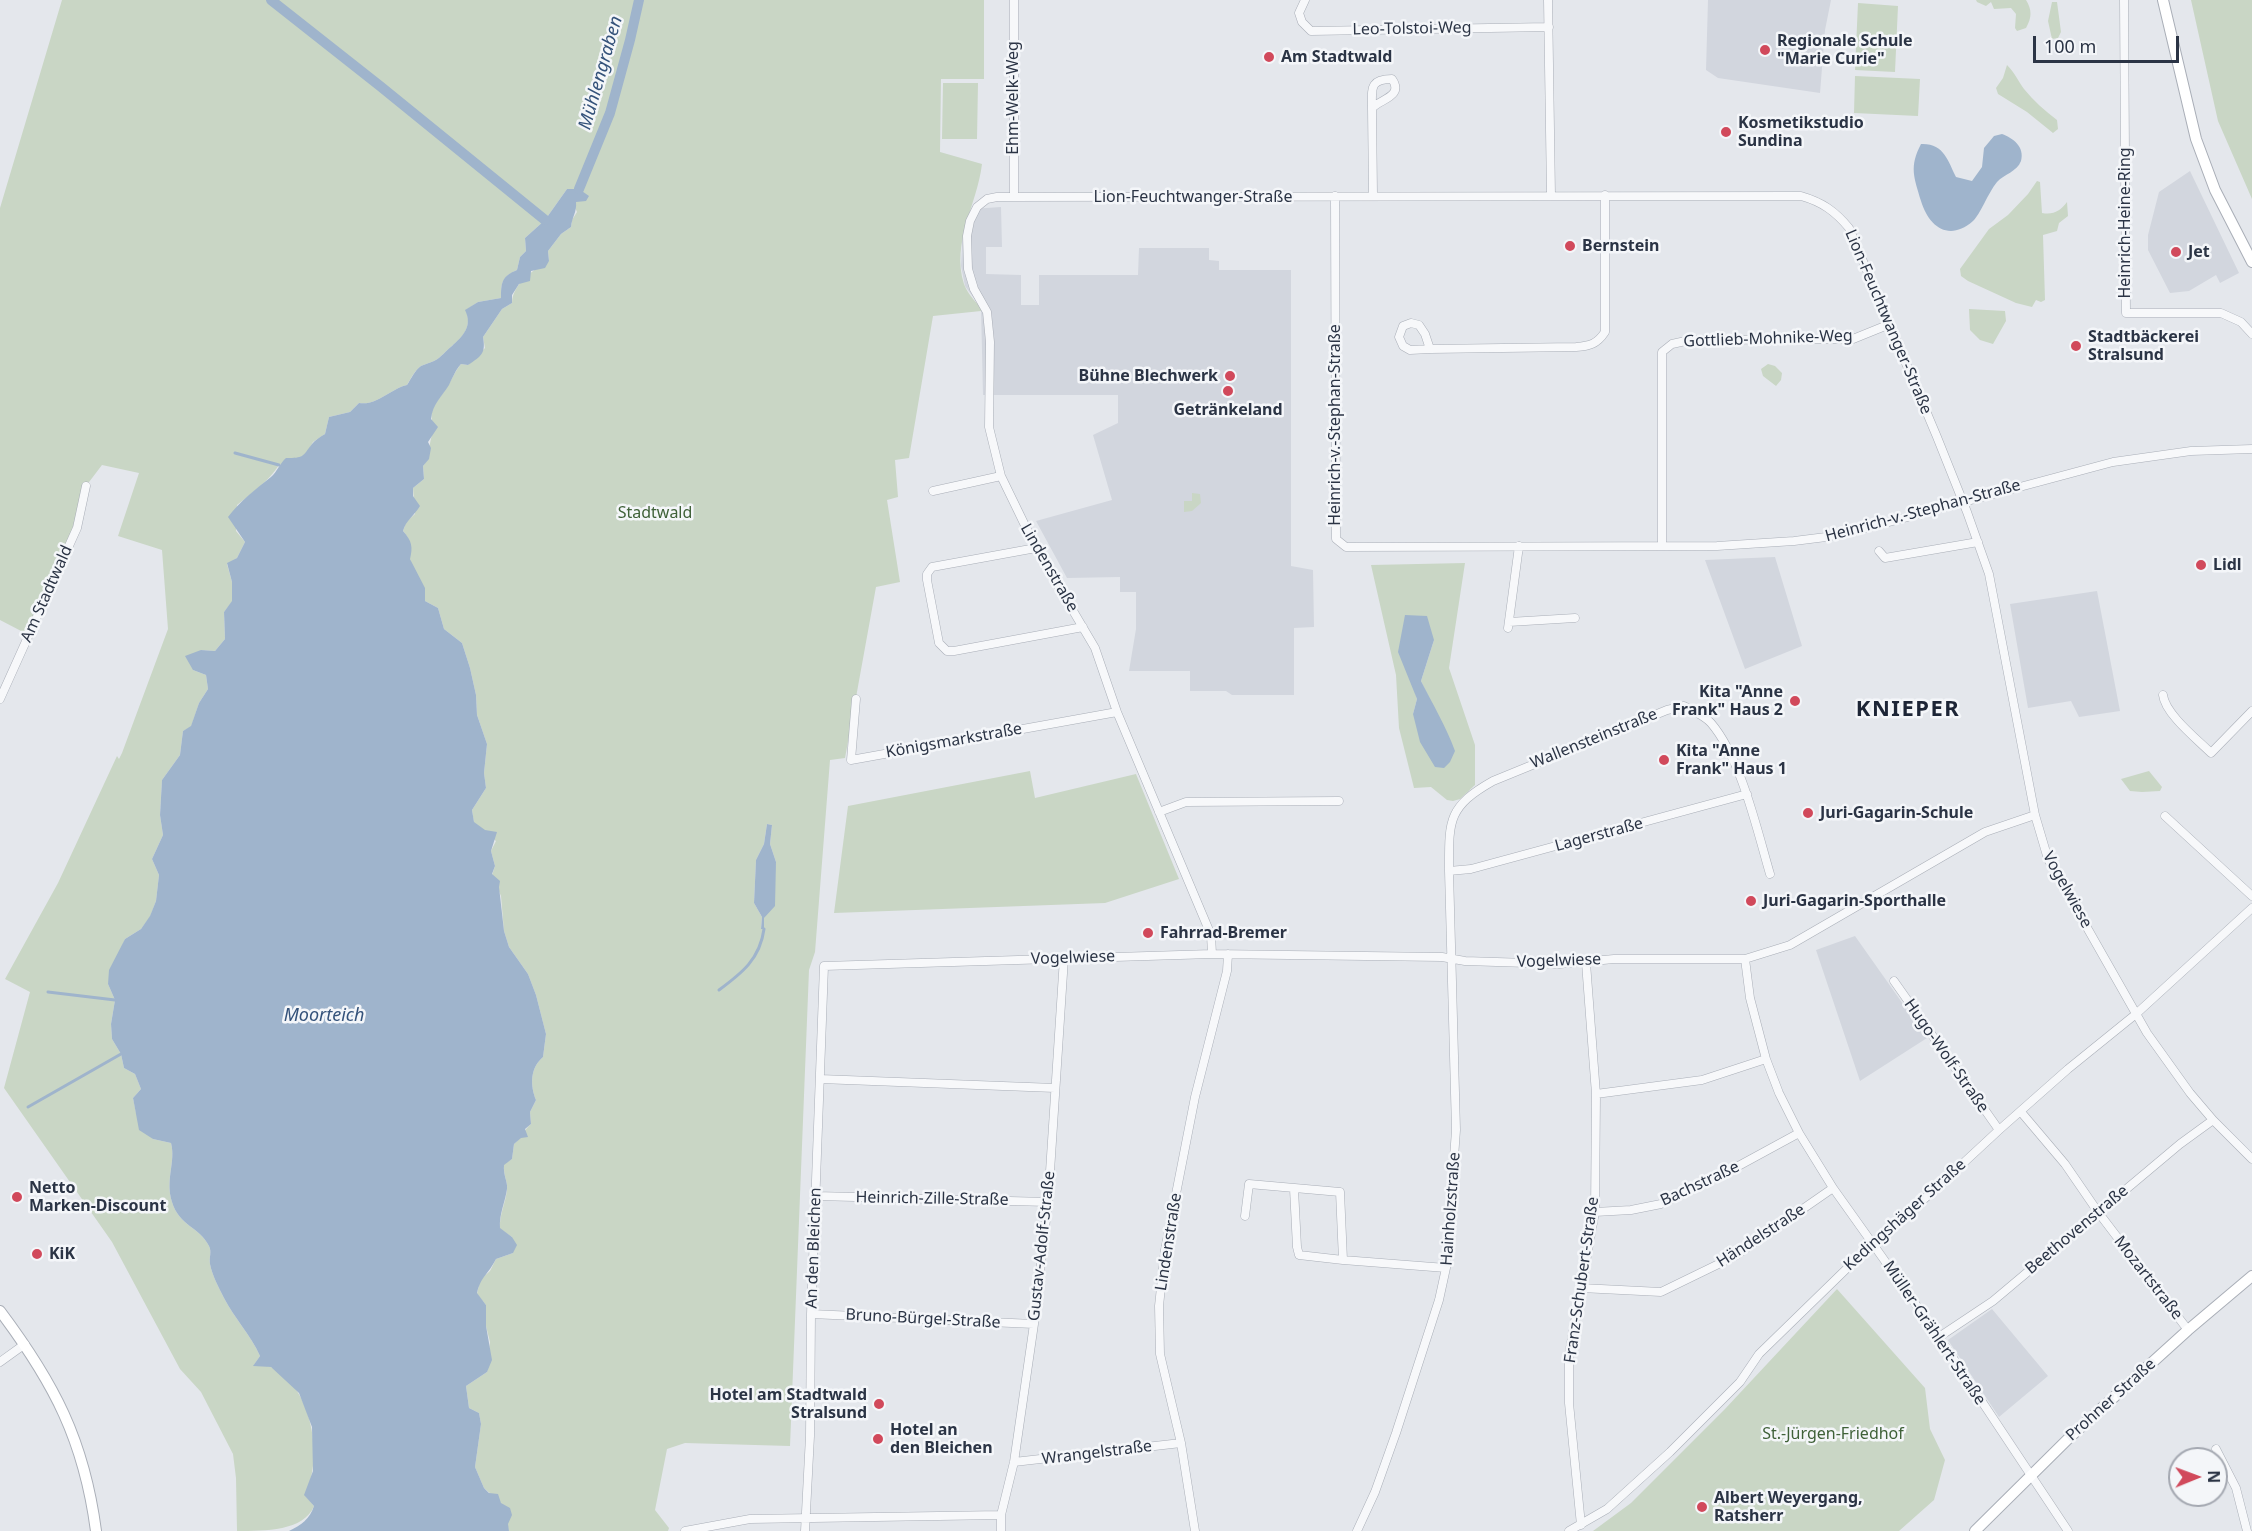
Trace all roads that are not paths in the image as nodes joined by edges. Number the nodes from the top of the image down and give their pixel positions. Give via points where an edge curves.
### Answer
1 (1014, 0) edge
2 (1305, 0) edge
3 (1548, 0) edge
4 (2124, 0) edge
5 (2163, 0) edge
6 (1549, 27) junction
7 (1372, 108) dead end
8 (1373, 195) junction
9 (1551, 195) junction
10 (1605, 195) junction
11 (1335, 196) junction
12 (1014, 197) junction
13 (2252, 262) edge
14 (1890, 324) junction
15 (2252, 334) edge
16 (1430, 349) dead end
17 (2252, 449) edge
18 (1001, 476) junction
19 (86, 486) dead end
20 (933, 490) dead end
21 (1963, 502) junction
22 (1978, 542) junction
23 (1520, 546) junction
24 (1662, 546) junction
25 (1036, 548) junction
26 (1879, 551) dead end
27 (1575, 618) dead end
28 (1083, 627) junction
29 (2163, 695) dead end
30 (0, 699) edge
31 (856, 699) dead end
32 (2252, 711) edge
33 (1118, 712) junction
34 (1747, 794) junction
35 (1339, 801) dead end
36 (1159, 812) junction
37 (2035, 815) junction
38 (2165, 816) dead end
39 (1449, 871) junction
40 (1770, 874) dead end
41 (2252, 896) edge
42 (2252, 908) edge
43 (2245, 915) junction
44 (2252, 922) edge
45 (1212, 954) junction
46 (1228, 954) junction
47 (1064, 958) junction
48 (1452, 958) junction
49 (1745, 959) junction
50 (1586, 963) junction
51 (824, 966) joint
52 (1894, 981) dead end
53 (2136, 1014) junction
54 (1766, 1059) junction
55 (820, 1079) junction
56 (1055, 1088) junction
57 (1596, 1094) junction
58 (2021, 1112) junction
59 (2213, 1120) junction
60 (1999, 1130) junction
61 (1799, 1133) junction
62 (2252, 1159) edge
63 (1833, 1188) junction
64 (1294, 1189) junction
65 (816, 1196) junction
66 (1048, 1202) junction
67 (1595, 1212) junction
68 (2098, 1212) junction
69 (1245, 1216) dead end
70 (1873, 1243) junction
71 (1343, 1260) junction
72 (1446, 1268) junction
73 (2252, 1276) edge
74 (1581, 1288) junction
75 (0, 1311) edge
76 (811, 1314) junction
77 (1034, 1324) junction
78 (2188, 1330) junction
79 (1939, 1337) junction
80 (25, 1344) junction
81 (0, 1362) edge
82 (1181, 1443) junction
83 (1014, 1462) junction
84 (2228, 1472) edge
85 (2031, 1476) junction
86 (1001, 1515) junction
87 (805, 1519) junction
88 (1581, 1526) junction
89 (96, 1531) edge
90 (685, 1531) edge
91 (805, 1531) edge
92 (1001, 1531) edge
93 (1195, 1531) edge
94 (1357, 1531) edge
95 (1569, 1531) edge
96 (1975, 1531) edge
97 (2068, 1531) edge
98 (2247, 1531) edge

1 - 12 street, Ehm-Welk-Weg
2 - 6 street, Leo-Tolstoi-Weg via 1299,13 1311,31
3 - 6 street
4 - 15 street, Heinrich-Heine-Ring via 2126,313 2221,313 2241,322
5 - 13 main road via 2196,140 2215,190
6 - 9 street
7 - 8 street
8 - 9 street, Lion-Feuchtwanger-Straße
8 - 11 street, Lion-Feuchtwanger-Straße
9 - 10 street, Lion-Feuchtwanger-Straße
10 - 14 street, Lion-Feuchtwanger-Straße via 1786,194 1817,200 1849,228
10 - 16 street via 1605,332 1600,339 1591,346 1576,347
11 - 12 street, Lion-Feuchtwanger-Straße
11 - 23 street, Heinrich-v.-Stephan-Straße via 1336,539 1346,547
12 - 18 street, Lindenstraße via 997,196 977,207 967,236 968,269 987,312 989,427
14 - 21 street, Lion-Feuchtwanger-Straße
14 - 24 street, Gottlieb-Mohnike-Weg via 1853,339 1690,340 1672,344 1662,352
17 - 21 street, Heinrich-v.-Stephan-Straße via 2131,458
18 - 20 street
18 - 25 street, Lindenstraße
19 - 30 street, Am Stadtwald via 77,528
21 - 22 street, Lion-Feuchtwanger-Straße
21 - 24 street, Heinrich-v.-Stephan-Straße via 1826,537 1752,545
22 - 26 street via 1885,558
22 - 37 street, Lion-Feuchtwanger-Straße via 1992,587
23 - 24 street, Heinrich-v.-Stephan-Straße
23 - 27 street via 1508,625
25 - 28 street, Lindenstraße
25 - 28 street via 932,567 927,580 939,643 947,651 954,651
28 - 33 street, Lindenstraße via 1095,648
29 - 32 street via 2176,718 2211,753
31 - 33 street, Königsmarkstraße via 850,760
33 - 36 street, Lindenstraße
34 - 39 street, Lagerstraße via 1471,869
34 - 39 street, Wallensteinstraße via 1726,744 1710,722 1684,706 1666,710 1493,781 1469,796 1459,805 1453,819
34 - 40 street, Wallensteinstraße
35 - 36 street via 1186,802
36 - 45 street, Lindenstraße via 1211,935
37 - 49 street, Vogelwiese via 1985,832 1790,945
37 - 53 street, Vogelwiese via 2048,860
38 - 41 street
39 - 48 street, Hainholzstraße
42 - 43 street, Kedingshäger Straße
43 - 44 street
43 - 53 street, Kedingshäger Straße
45 - 46 street, Vogelwiese
45 - 47 street, Vogelwiese
46 - 48 street, Vogelwiese
46 - 82 street, Lindenstraße via 1165,1250 1159,1306 1160,1354
47 - 51 street, Vogelwiese
47 - 56 street, Gustav-Adolf-Straße
48 - 50 street, Vogelwiese via 1504,963
48 - 72 street, Hainholzstraße via 1456,1130
49 - 50 street, Vogelwiese via 1614,959
49 - 54 street, Müller-Grählert-Straße via 1750,998
50 - 57 street, Franz-Schubert-Straße
51 - 55 street, An den Bleichen
52 - 60 street, Hugo-Wolf-Straße
53 - 58 street, Kedingshäger Straße
53 - 59 street, Vogelwiese
54 - 57 street via 1702,1080
54 - 61 street, Müller-Grählert-Straße
55 - 56 street
55 - 65 street, An den Bleichen
56 - 66 street, Gustav-Adolf-Straße
57 - 67 street, Franz-Schubert-Straße
58 - 60 street, Kedingshäger Straße
58 - 68 street, Mozartstraße via 2065,1164
59 - 62 street, Vogelwiese
59 - 68 street, Beethovenstraße
60 - 70 street, Kedingshäger Straße
61 - 63 street, Müller-Grählert-Straße
61 - 67 street, Bachstraße via 1661,1204
63 - 70 street, Müller-Grählert-Straße
63 - 74 street, Händelstraße via 1735,1256 1661,1292
64 - 69 street via 1249,1184
64 - 71 street via 1299,1255
64 - 71 street via 1340,1192
65 - 66 street, Heinrich-Zille-Straße
65 - 76 street, An den Bleichen
66 - 77 street, Gustav-Adolf-Straße
67 - 74 street, Franz-Schubert-Straße
68 - 78 street, Mozartstraße
68 - 79 street, Beethovenstraße via 1993,1300
70 - 79 street, Müller-Grählert-Straße
70 - 88 street, Kedingshäger Straße via 1759,1354 1740,1382 1670,1452
71 - 72 street
72 - 94 street, Hainholzstraße via 1396,1433
73 - 78 main road, Prohner Straße
74 - 88 street, Franz-Schubert-Straße via 1569,1353 1569,1403
75 - 80 main road
76 - 77 street, Bruno-Bürgel-Straße
76 - 87 street, An den Bleichen
77 - 83 street, Gustav-Adolf-Straße
78 - 85 main road, Prohner Straße
79 - 85 street, Müller-Grählert-Straße
80 - 81 street
80 - 89 main road via 64,1411 86,1477
82 - 83 street, Wrangelstraße
82 - 93 street, Lindenstraße
83 - 86 street, Gustav-Adolf-Straße
84 - 98 street
85 - 96 main road, Prohner Straße
85 - 97 street, Müller-Grählert-Straße
86 - 87 street
86 - 92 street, Gustav-Adolf-Straße
87 - 90 street via 750,1519
87 - 91 street, An den Bleichen
88 - 95 street, Kedingshäger Straße

